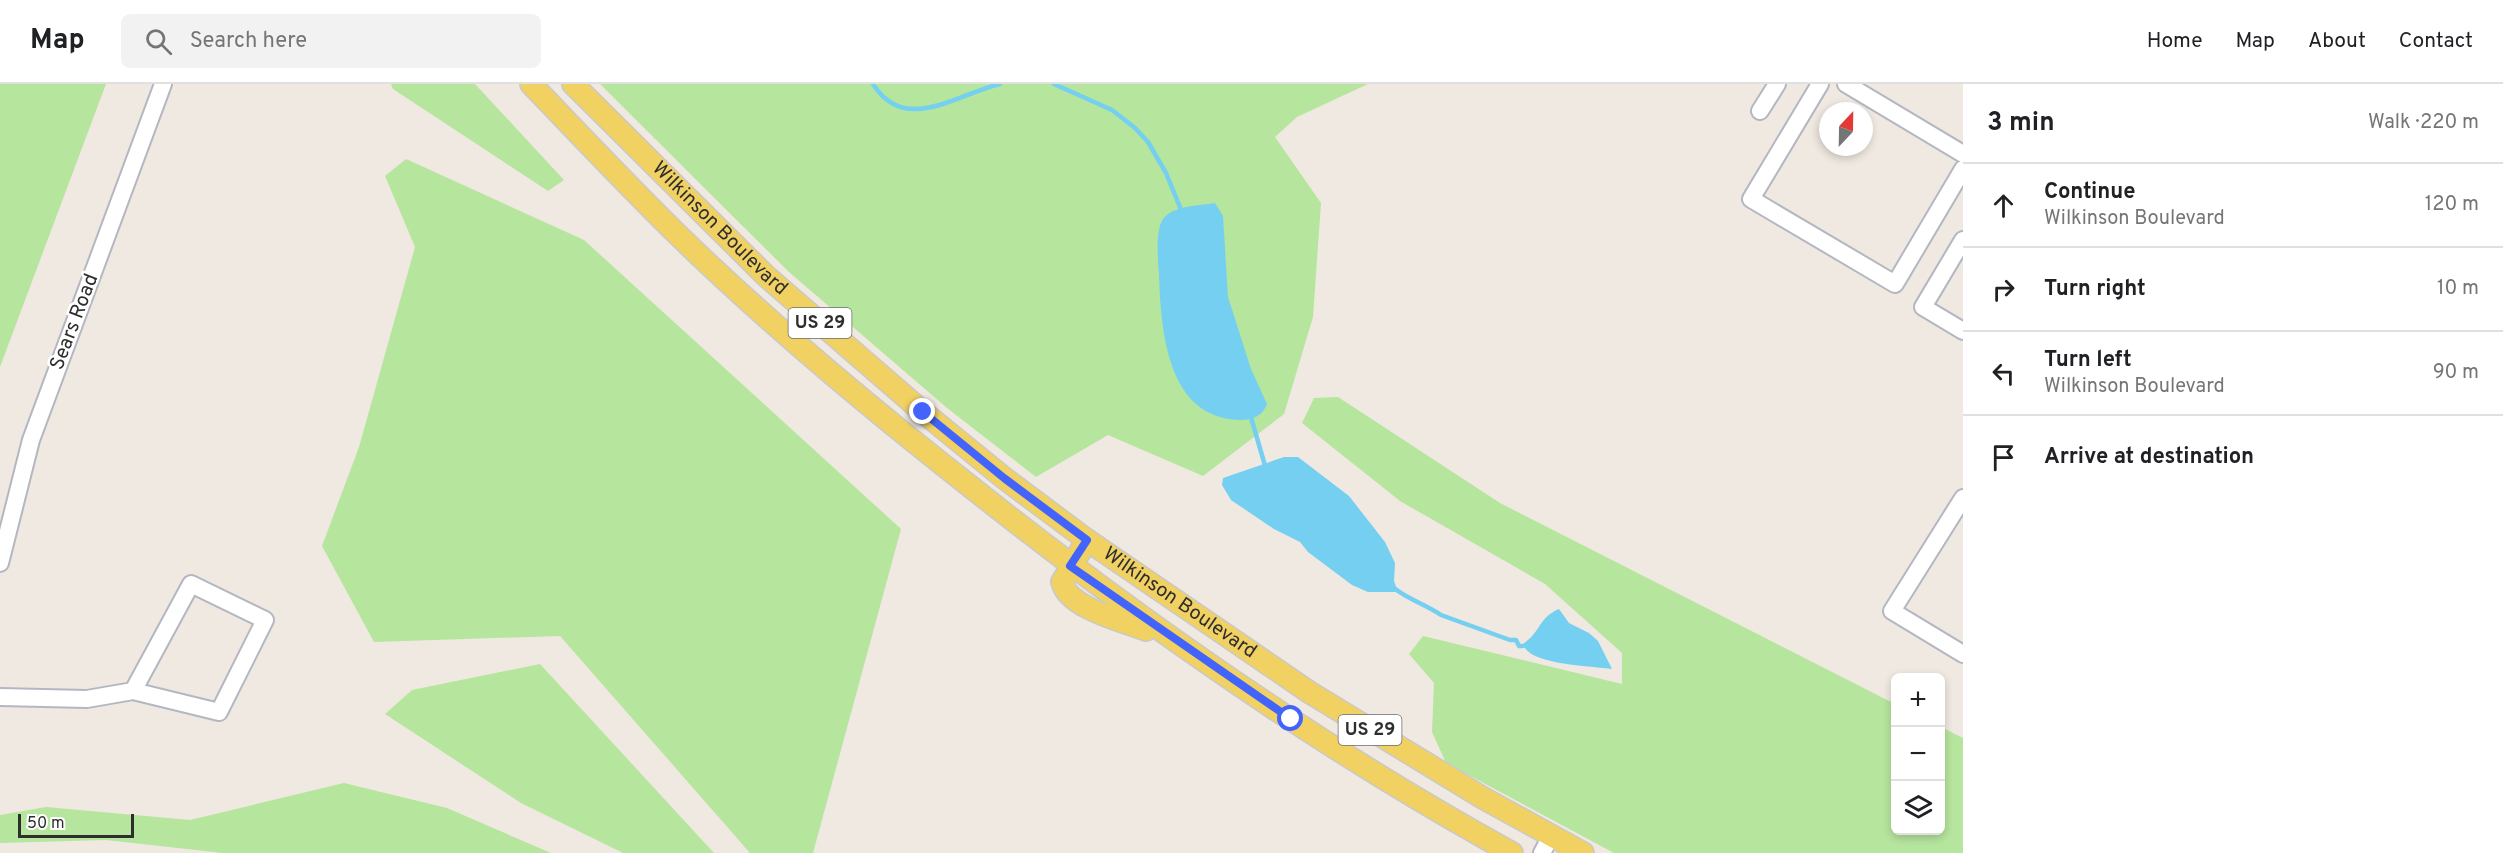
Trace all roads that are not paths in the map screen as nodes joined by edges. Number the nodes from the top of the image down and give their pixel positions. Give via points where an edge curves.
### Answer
1 (163, 84) edge
2 (531, 84) edge
3 (573, 84) edge
4 (1777, 84) edge
5 (1820, 84) edge
6 (1846, 84) edge
7 (1760, 111) dead end
8 (1963, 154) edge
9 (1963, 169) edge
10 (1963, 240) edge
11 (1963, 331) edge
12 (1960, 507) edge
13 (1087, 540) junction
14 (0, 563) edge
15 (1070, 566) junction
16 (1963, 654) edge
17 (133, 691) junction
18 (0, 697) edge
19 (1546, 845) edge
20 (1512, 853) edge
21 (1583, 853) edge

1 - 14 street, Sears Road via 31,440
2 - 15 main road, Wilkinson Boulevard / US 29 via 677,234 841,383
3 - 13 main road, Wilkinson Boulevard / US 29 via 775,283 923,412
4 - 7 street
5 - 9 street via 1751,199 1895,284
6 - 8 street
10 - 11 street via 1923,307
12 - 16 street via 1892,611
13 - 15 main road
13 - 19 main road, Wilkinson Boulevard / US 29 via 1309,692
15 - 20 main road, Wilkinson Boulevard / US 29 via 1062,582 1070,597 1088,608 1177,642 1291,719
17 - 17 street via 191,584 265,620 219,712
17 - 18 street via 87,699
19 - 21 main road, Wilkinson Boulevard / US 29

